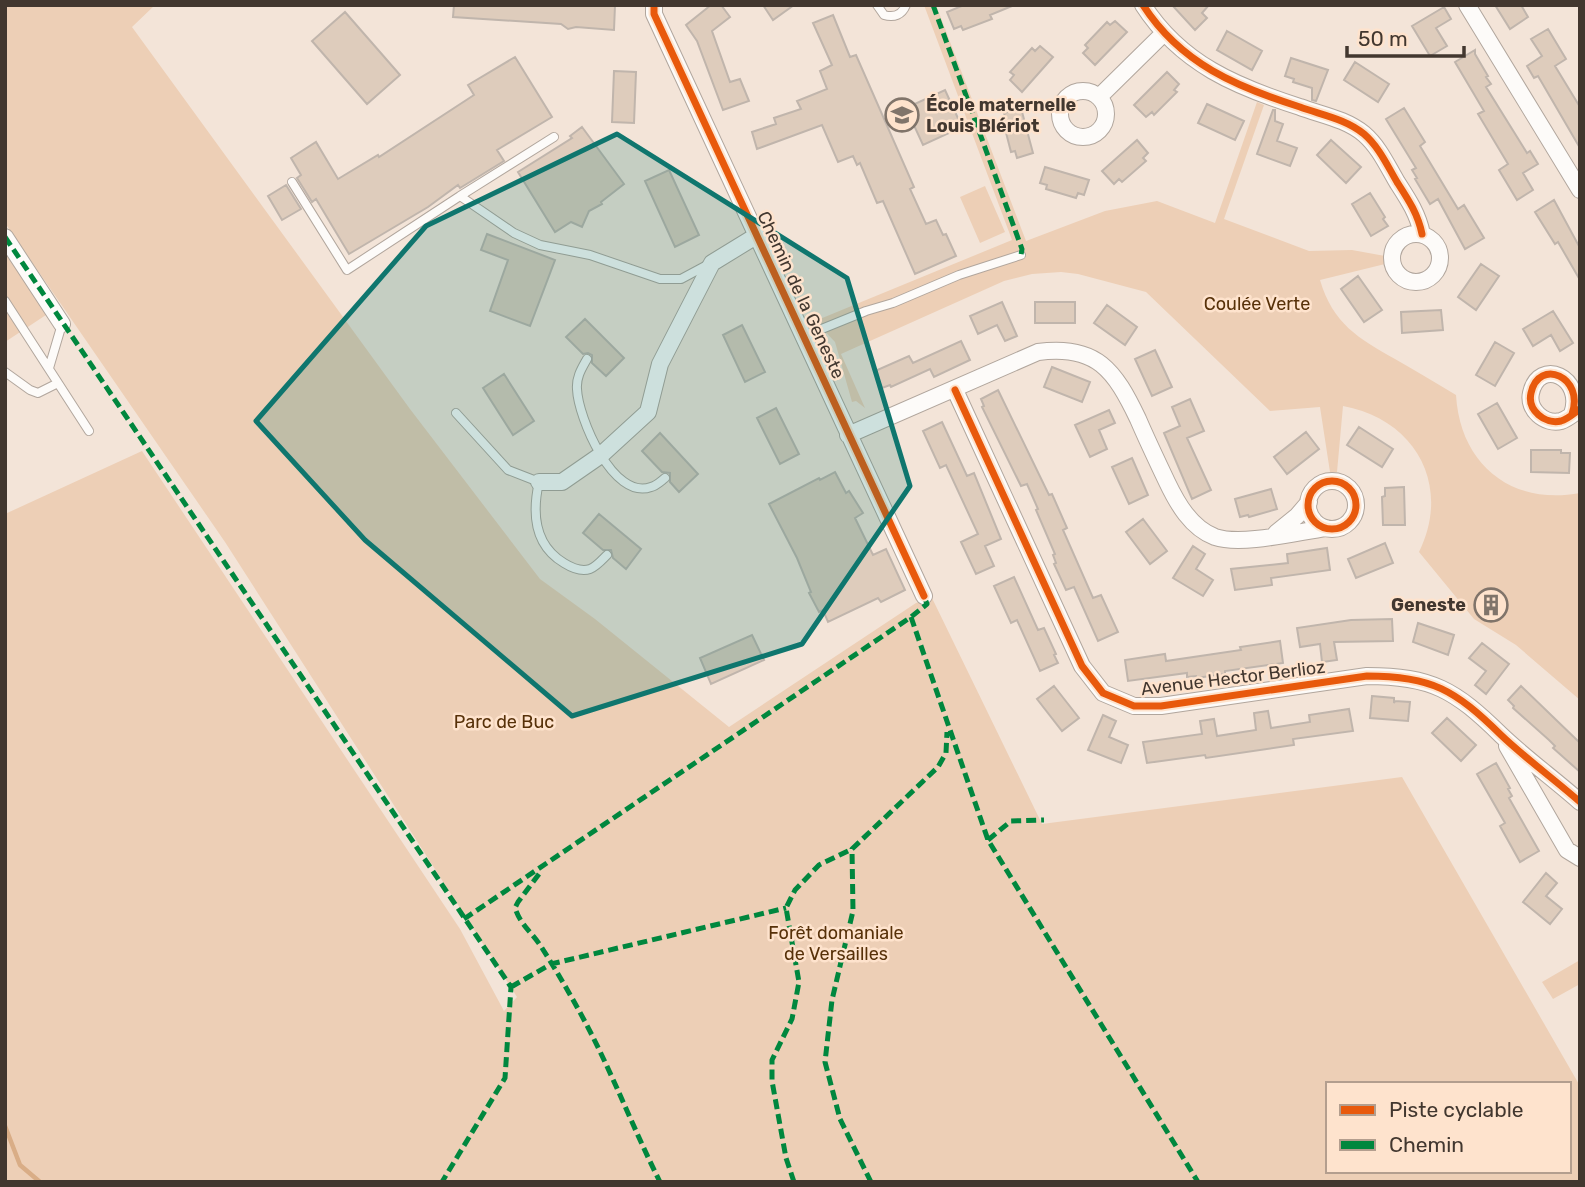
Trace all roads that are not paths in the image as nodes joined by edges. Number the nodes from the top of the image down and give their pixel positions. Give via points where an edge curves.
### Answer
1 (654, 5) edge
2 (877, 5) edge
3 (906, 5) edge
4 (1143, 5) edge
5 (1467, 5) edge
6 (1163, 34) junction
7 (1099, 97) dead end
8 (554, 137) dead end
9 (292, 182) dead end
10 (1580, 190) edge
11 (460, 196) junction
12 (1422, 234) dead end
13 (756, 236) junction
14 (5, 237) edge
15 (1021, 255) dead end
16 (712, 263) junction
17 (5, 301) edge
18 (62, 324) joint
19 (802, 337) junction
20 (587, 359) dead end
21 (49, 368) junction
22 (5, 372) edge
23 (58, 383) junction
24 (955, 390) junction
25 (456, 413) dead end
26 (89, 431) dead end
27 (848, 435) junction
28 (600, 455) junction
29 (665, 478) dead end
30 (539, 482) junction
31 (1309, 502) junction
32 (1326, 528) junction
33 (1274, 535) junction
34 (607, 555) dead end
35 (924, 596) dead end
36 (1501, 734) junction
37 (1580, 802) edge
38 (1580, 858) edge

1 - 13 street, Chemin de la Geneste
2 - 3 lane via 889,16 899,15
4 - 6 street
5 - 10 street
6 - 7 street
6 - 12 street via 1229,81 1345,122 1363,134 1378,149 1419,218
8 - 11 lane
9 - 11 lane via 347,270
11 - 16 lane via 540,245 590,255 660,279 681,279
13 - 16 street
13 - 19 street, Chemin de la Geneste
14 - 18 street
15 - 19 lane
16 - 28 street via 660,364 648,412
17 - 21 lane
18 - 21 lane
19 - 27 street, Chemin de la Geneste
20 - 28 lane via 576,387 581,412
21 - 23 lane
22 - 23 lane via 38,393
23 - 26 lane
24 - 27 street
24 - 33 street via 1038,352 1062,349 1089,356 1109,370 1124,389 1176,502 1194,524 1215,537 1248,540
24 - 36 street, Avenue Hector Berlioz via 1082,666 1103,693 1134,706 1161,706 1367,676 1399,676 1429,683 1463,699
25 - 30 lane via 508,470
27 - 35 street, Chemin de la Geneste
28 - 29 lane via 615,477 635,487 650,488
28 - 30 street via 562,482
30 - 34 lane via 534,505 538,534 553,557 574,569 590,569
31 - 32 street via 1311,515
31 - 32 street via 1315,488 1328,481 1350,488 1356,502 1353,517 1341,527
31 - 33 street
32 - 33 street
36 - 37 street, Avenue Hector Berlioz
36 - 38 street, Avenue Hector Berlioz via 1567,850

